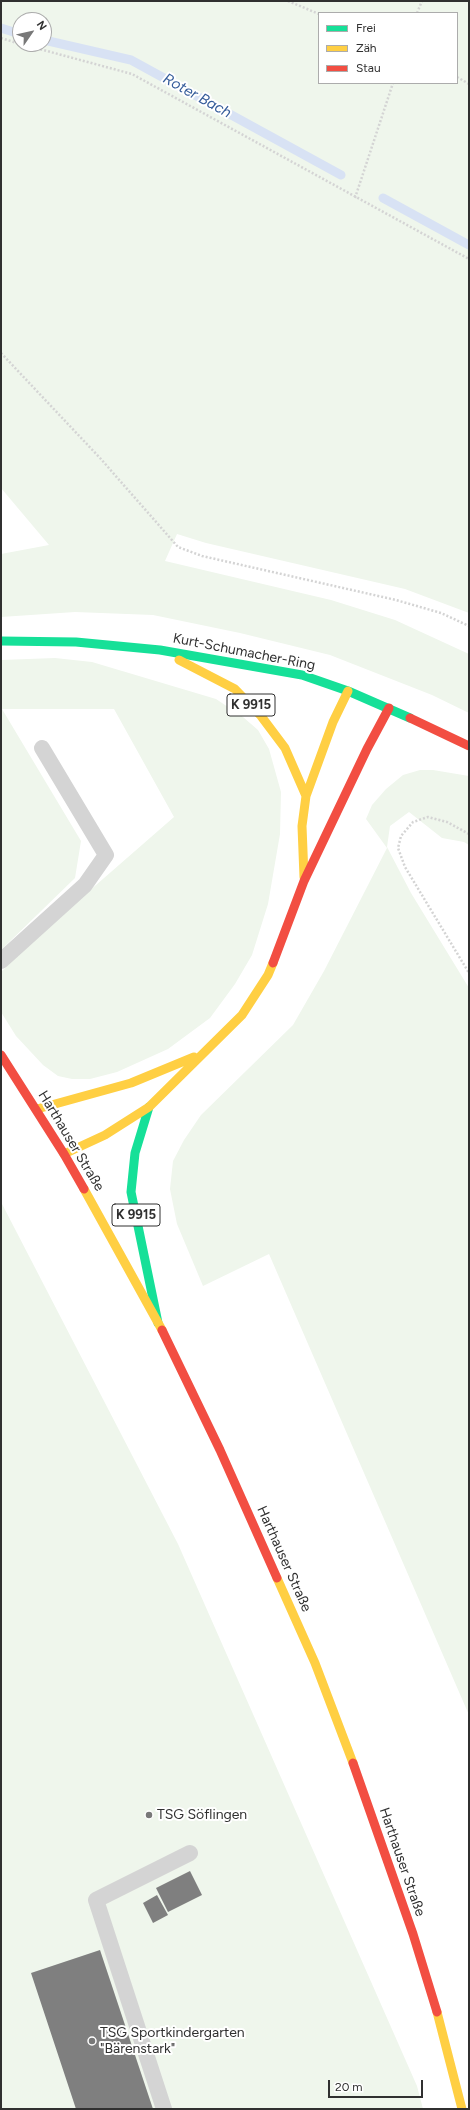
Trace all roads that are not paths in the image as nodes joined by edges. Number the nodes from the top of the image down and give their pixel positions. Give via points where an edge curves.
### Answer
1 (1, 641) edge
2 (160, 650) junction
3 (348, 691) junction
4 (389, 708) junction
5 (469, 746) edge
6 (42, 748) dead end
7 (306, 796) junction
8 (304, 881) junction
9 (1, 961) edge
10 (202, 1053) junction
11 (1, 1056) edge
12 (149, 1108) junction
13 (36, 1109) junction
14 (64, 1154) junction
15 (158, 1323) junction
16 (190, 1852) dead end
17 (164, 2109) edge
18 (462, 2109) edge

1 - 2 main road, Kurt-Schumacher-Ring / K 9915 via 76,642
2 - 3 main road, Kurt-Schumacher-Ring / K 9915 via 302,675
2 - 7 main road, K 9915 via 235,689 261,716 285,748
3 - 4 main road, Kurt-Schumacher-Ring / K 9915
3 - 7 main road, K 9915 via 333,722
4 - 5 main road, Kurt-Schumacher-Ring / K 9915
4 - 8 main road, K 9915
6 - 9 lane via 106,855 85,885
7 - 8 main road, K 9915 via 302,826
8 - 10 main road, K 9915 via 268,974 242,1015
10 - 12 main road, K 9915
10 - 13 main road, K 9915 via 131,1083
11 - 13 main road, Harthauser Straße
12 - 14 main road, K 9915 via 105,1135
12 - 15 main road, K 9915 via 135,1153 131,1192
13 - 14 main road, Harthauser Straße
14 - 15 main road, Harthauser Straße
15 - 18 main road, Harthauser Straße via 220,1450 315,1664 413,1934
16 - 17 lane via 96,1900

